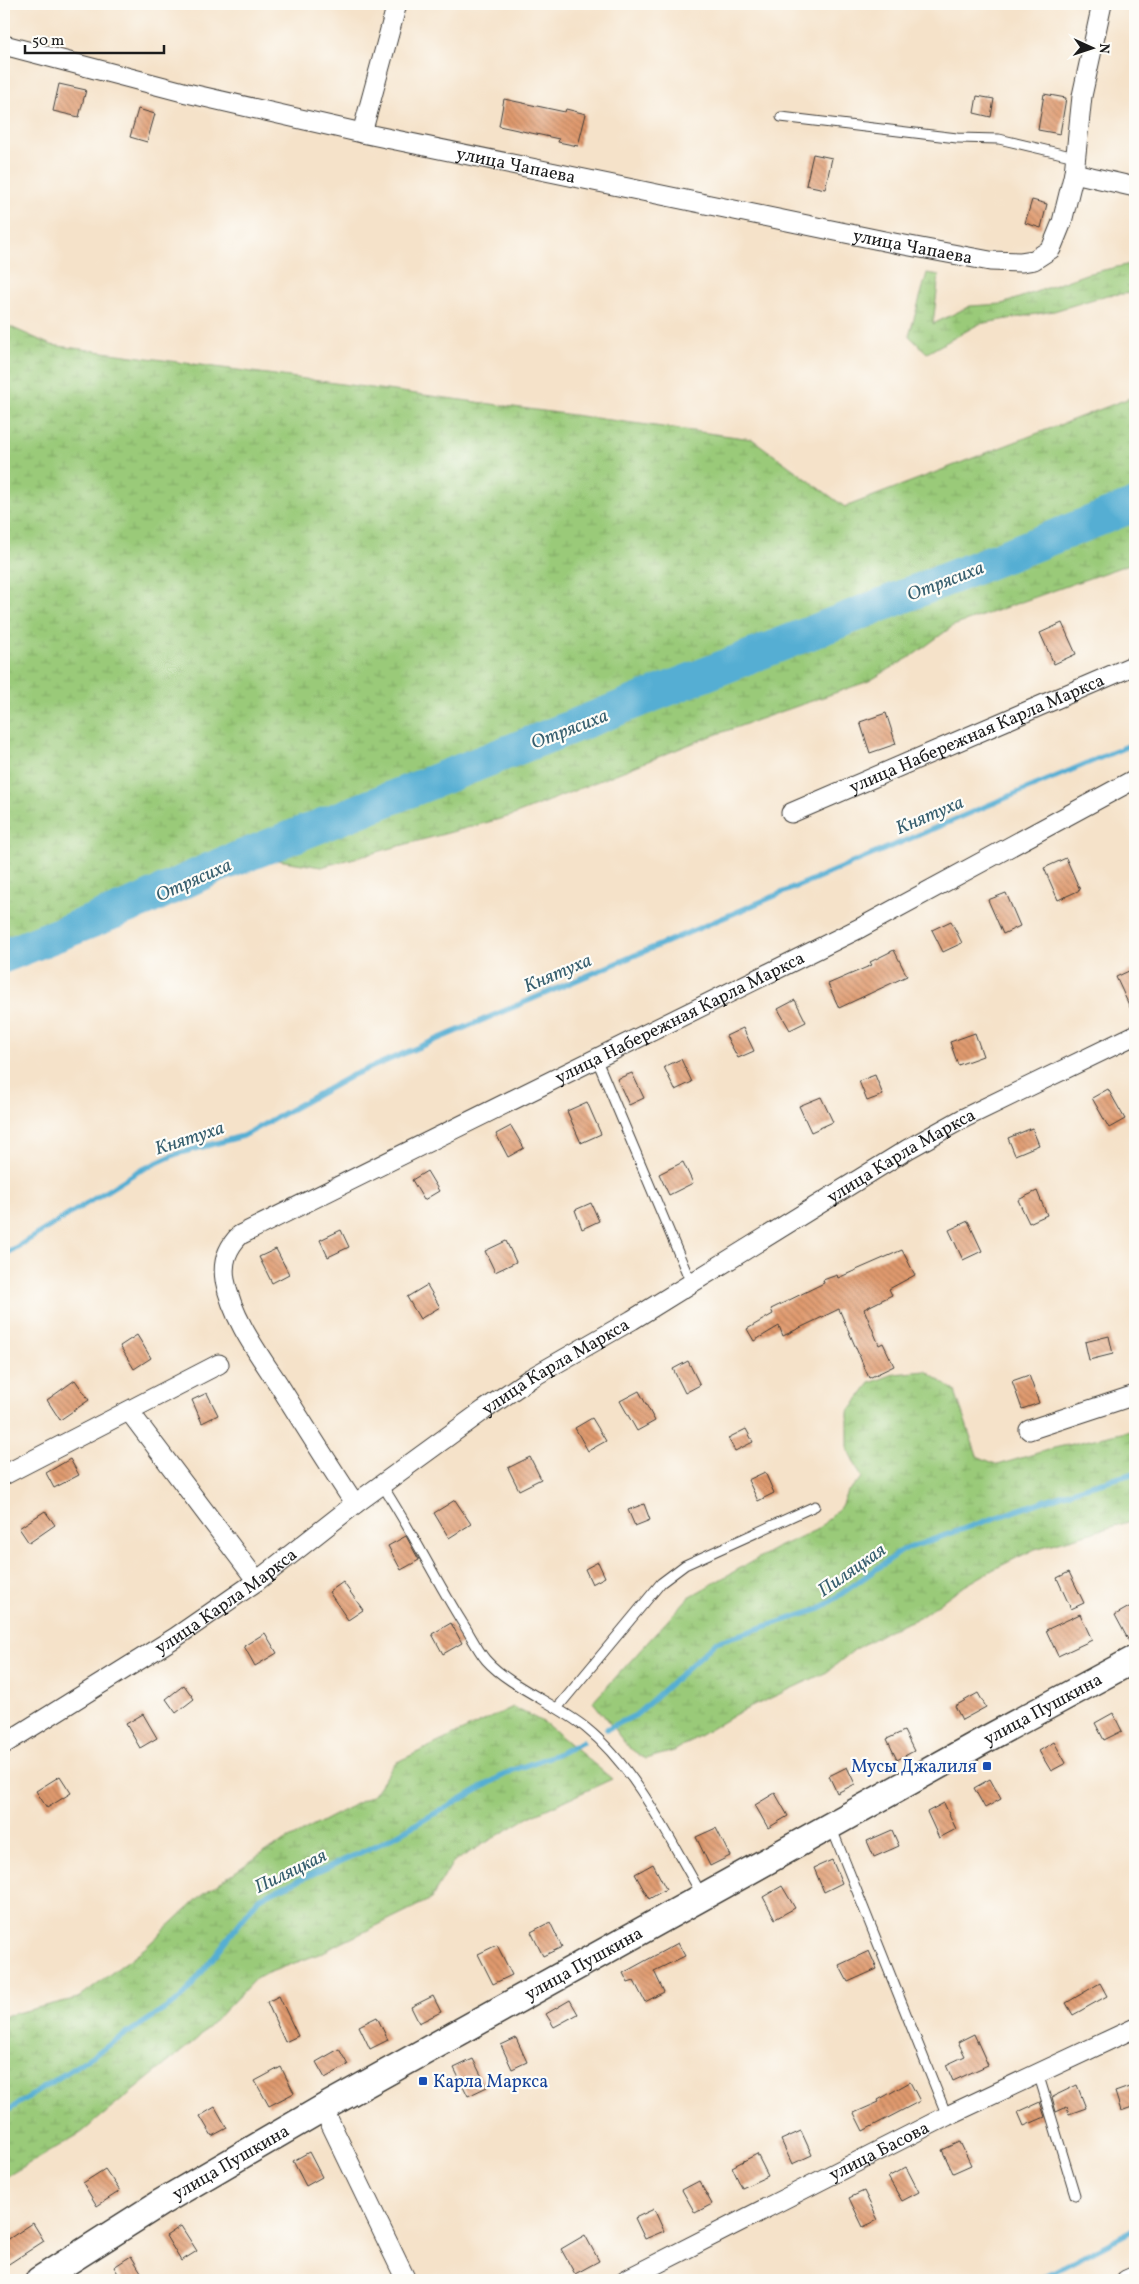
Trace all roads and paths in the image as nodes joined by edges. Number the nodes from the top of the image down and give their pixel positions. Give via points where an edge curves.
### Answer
1 (397, 4) edge
2 (1102, 4) edge
3 (4, 45) edge
4 (780, 117) dead end
5 (362, 133) junction
6 (1075, 165) junction
7 (1135, 187) edge
8 (1135, 664) edge
9 (1135, 779) edge
10 (791, 813) dead end
11 (1135, 1035) edge
12 (596, 1058) junction
13 (691, 1283) junction
14 (218, 1364) dead end
15 (1135, 1395) edge
16 (129, 1411) junction
17 (1029, 1430) dead end
18 (4, 1475) edge
19 (382, 1485) junction
20 (355, 1504) junction
21 (815, 1506) dead end
22 (257, 1580) junction
23 (1135, 1659) edge
24 (558, 1707) junction
25 (4, 1744) edge
26 (831, 1826) junction
27 (703, 1897) junction
28 (1135, 2028) edge
29 (1038, 2073) junction
30 (323, 2108) junction
31 (947, 2116) junction
32 (1075, 2194) dead end
33 (1135, 2276) edge
34 (39, 2280) edge
35 (406, 2280) edge
36 (625, 2280) edge
37 (1126, 2280) edge

1 - 5 street
2 - 6 street via 1082,96
3 - 5 street, улица Чапаева via 187,93
4 - 6 lane via 956,138 1007,140
5 - 6 street, улица Чапаева via 990,261 1034,260 1051,249
6 - 7 street
8 - 10 street, улица Набережная Карла Маркса
9 - 12 street, улица Набережная Карла Маркса via 860,928
11 - 13 street, улица Карла Маркса via 964,1118 908,1149
12 - 13 lane
12 - 20 street, улица Набережная Карла Маркса via 257,1225 240,1235 226,1255 225,1280 236,1313
13 - 19 street, улица Карла Маркса via 531,1378
14 - 16 street
15 - 17 street
16 - 18 street
16 - 22 street
19 - 20 street, улица Карла Маркса
19 - 24 lane via 486,1660 504,1675
20 - 22 street, улица Карла Маркса
21 - 24 lane via 684,1565 661,1583
22 - 25 street, улица Карла Маркса via 176,1637
23 - 26 street, улица Пушкина
24 - 27 lane via 588,1729 627,1773
26 - 27 street, улица Пушкина
26 - 31 lane
27 - 30 street, улица Пушкина
28 - 29 street, улица Басова
29 - 31 street, улица Басова
29 - 32 lane
30 - 34 street, улица Пушкина via 160,2203
30 - 35 street
31 - 36 street, улица Басова
33 - 37 street

